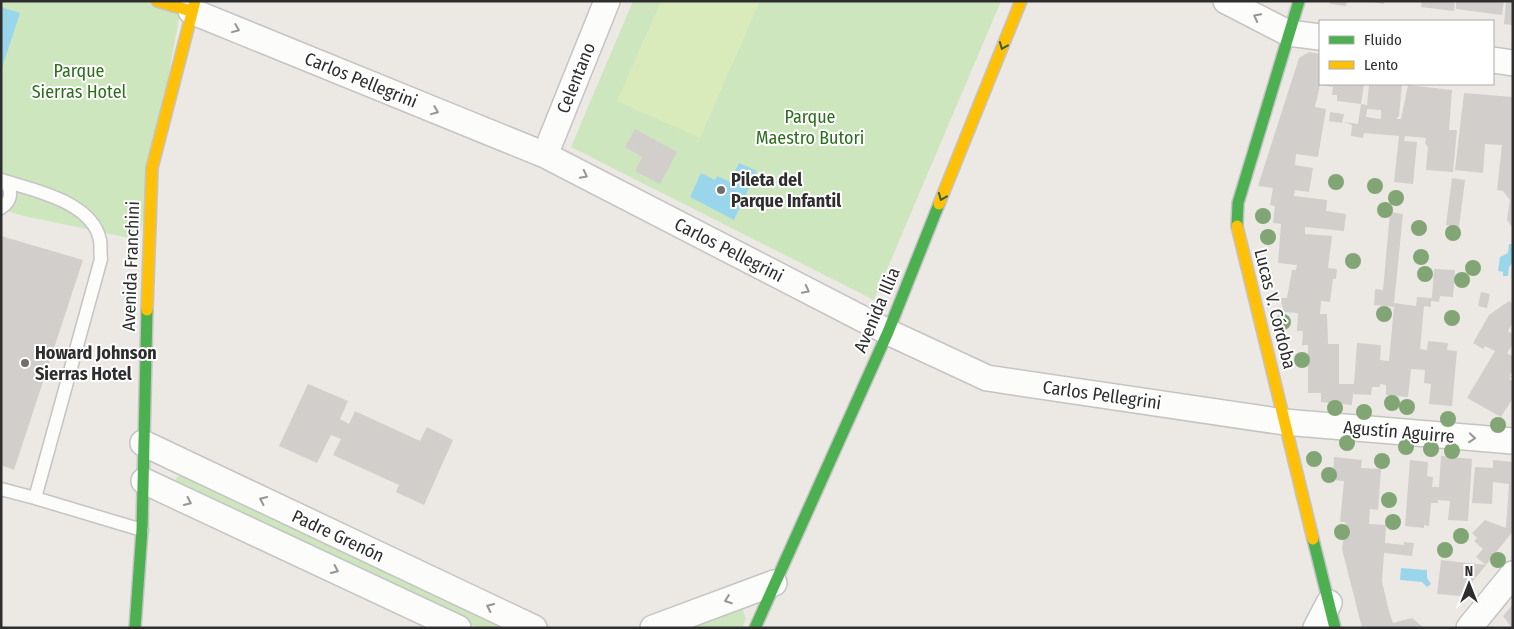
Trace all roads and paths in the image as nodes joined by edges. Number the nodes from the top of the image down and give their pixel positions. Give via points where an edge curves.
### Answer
1 (157, 1) edge
2 (607, 1) edge
3 (1021, 1) edge
4 (1226, 1) edge
5 (1299, 1) edge
6 (193, 6) edge
7 (1288, 33) junction
8 (1319, 37) edge
9 (1494, 60) edge
10 (1513, 63) edge
11 (545, 156) junction
12 (1, 180) edge
13 (1, 208) edge
14 (888, 332) junction
15 (1284, 422) junction
16 (1513, 442) edge
17 (143, 443) junction
18 (144, 481) junction
19 (1, 489) edge
20 (35, 498) junction
21 (142, 530) junction
22 (1513, 574) edge
23 (774, 583) junction
24 (1329, 603) junction
25 (135, 628) edge
26 (458, 628) edge
27 (534, 628) edge
28 (653, 628) edge
29 (755, 628) edge
30 (1316, 628) edge
31 (1335, 628) edge
32 (1469, 628) edge

1 - 6 street
2 - 11 street, Celentano
3 -> 14 street, Avenida Illia
7 -> 4 street
5 - 7 street, Lucas V. Córdoba
6 -> 11 street, Carlos Pellegrini
6 - 17 street, Avenida Franchini via 152,168
7 - 8 street
7 - 15 street, Lucas V. Córdoba via 1238,203 1237,231
9 - 10 street
11 -> 14 street, Carlos Pellegrini
12 - 13 lane via 10,191 9,201
12 - 20 lane via 66,201 81,211 100,238 98,277
14 - 15 street, Carlos Pellegrini via 988,378
14 - 23 street, Avenida Illia
15 -> 16 street, Agustín Aguirre
15 - 24 street, Lucas V. Córdoba
17 - 18 street, Avenida Franchini
27 -> 17 street, Padre Grenón
18 - 21 street, Avenida Franchini
18 -> 26 street, Padre Grenón
19 - 20 lane
20 - 21 lane
21 - 25 street, Avenida Franchini
22 - 32 street
23 -> 28 street
23 - 29 street, Avenida Illia
24 - 30 street
24 - 31 street, Lucas V. Córdoba

